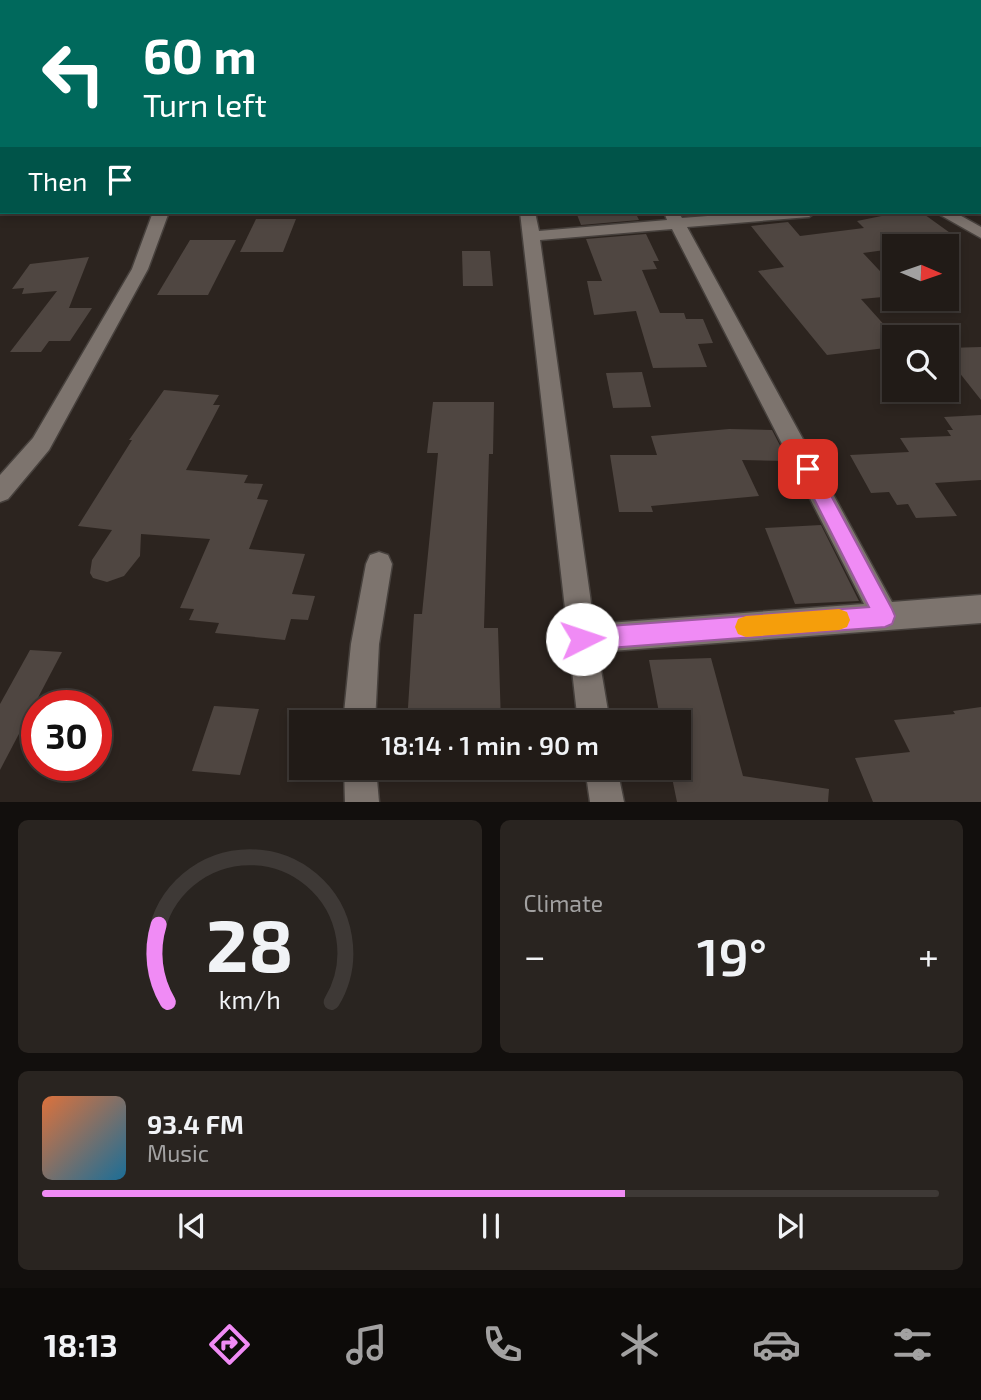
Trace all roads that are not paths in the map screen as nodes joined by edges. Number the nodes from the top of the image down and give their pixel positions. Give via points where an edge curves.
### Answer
1 (160, 214) edge
2 (528, 214) edge
3 (765, 214) edge
4 (947, 214) edge
5 (676, 218) edge
6 (981, 233) edge
7 (532, 236) junction
8 (0, 492) edge
9 (379, 564) dead end
10 (981, 609) edge
11 (885, 616) junction
12 (582, 639) junction
13 (360, 710) edge
14 (592, 710) edge
15 (361, 780) edge
16 (603, 780) edge
17 (362, 802) edge
18 (607, 802) edge

1 - 8 street via 140,269 54,422
2 - 7 street
3 - 5 street
4 - 6 street
5 - 7 street
5 - 11 street
7 - 12 street
9 - 13 street via 365,644
10 - 11 street
11 - 12 street
12 - 14 street
15 - 17 street
16 - 18 street

